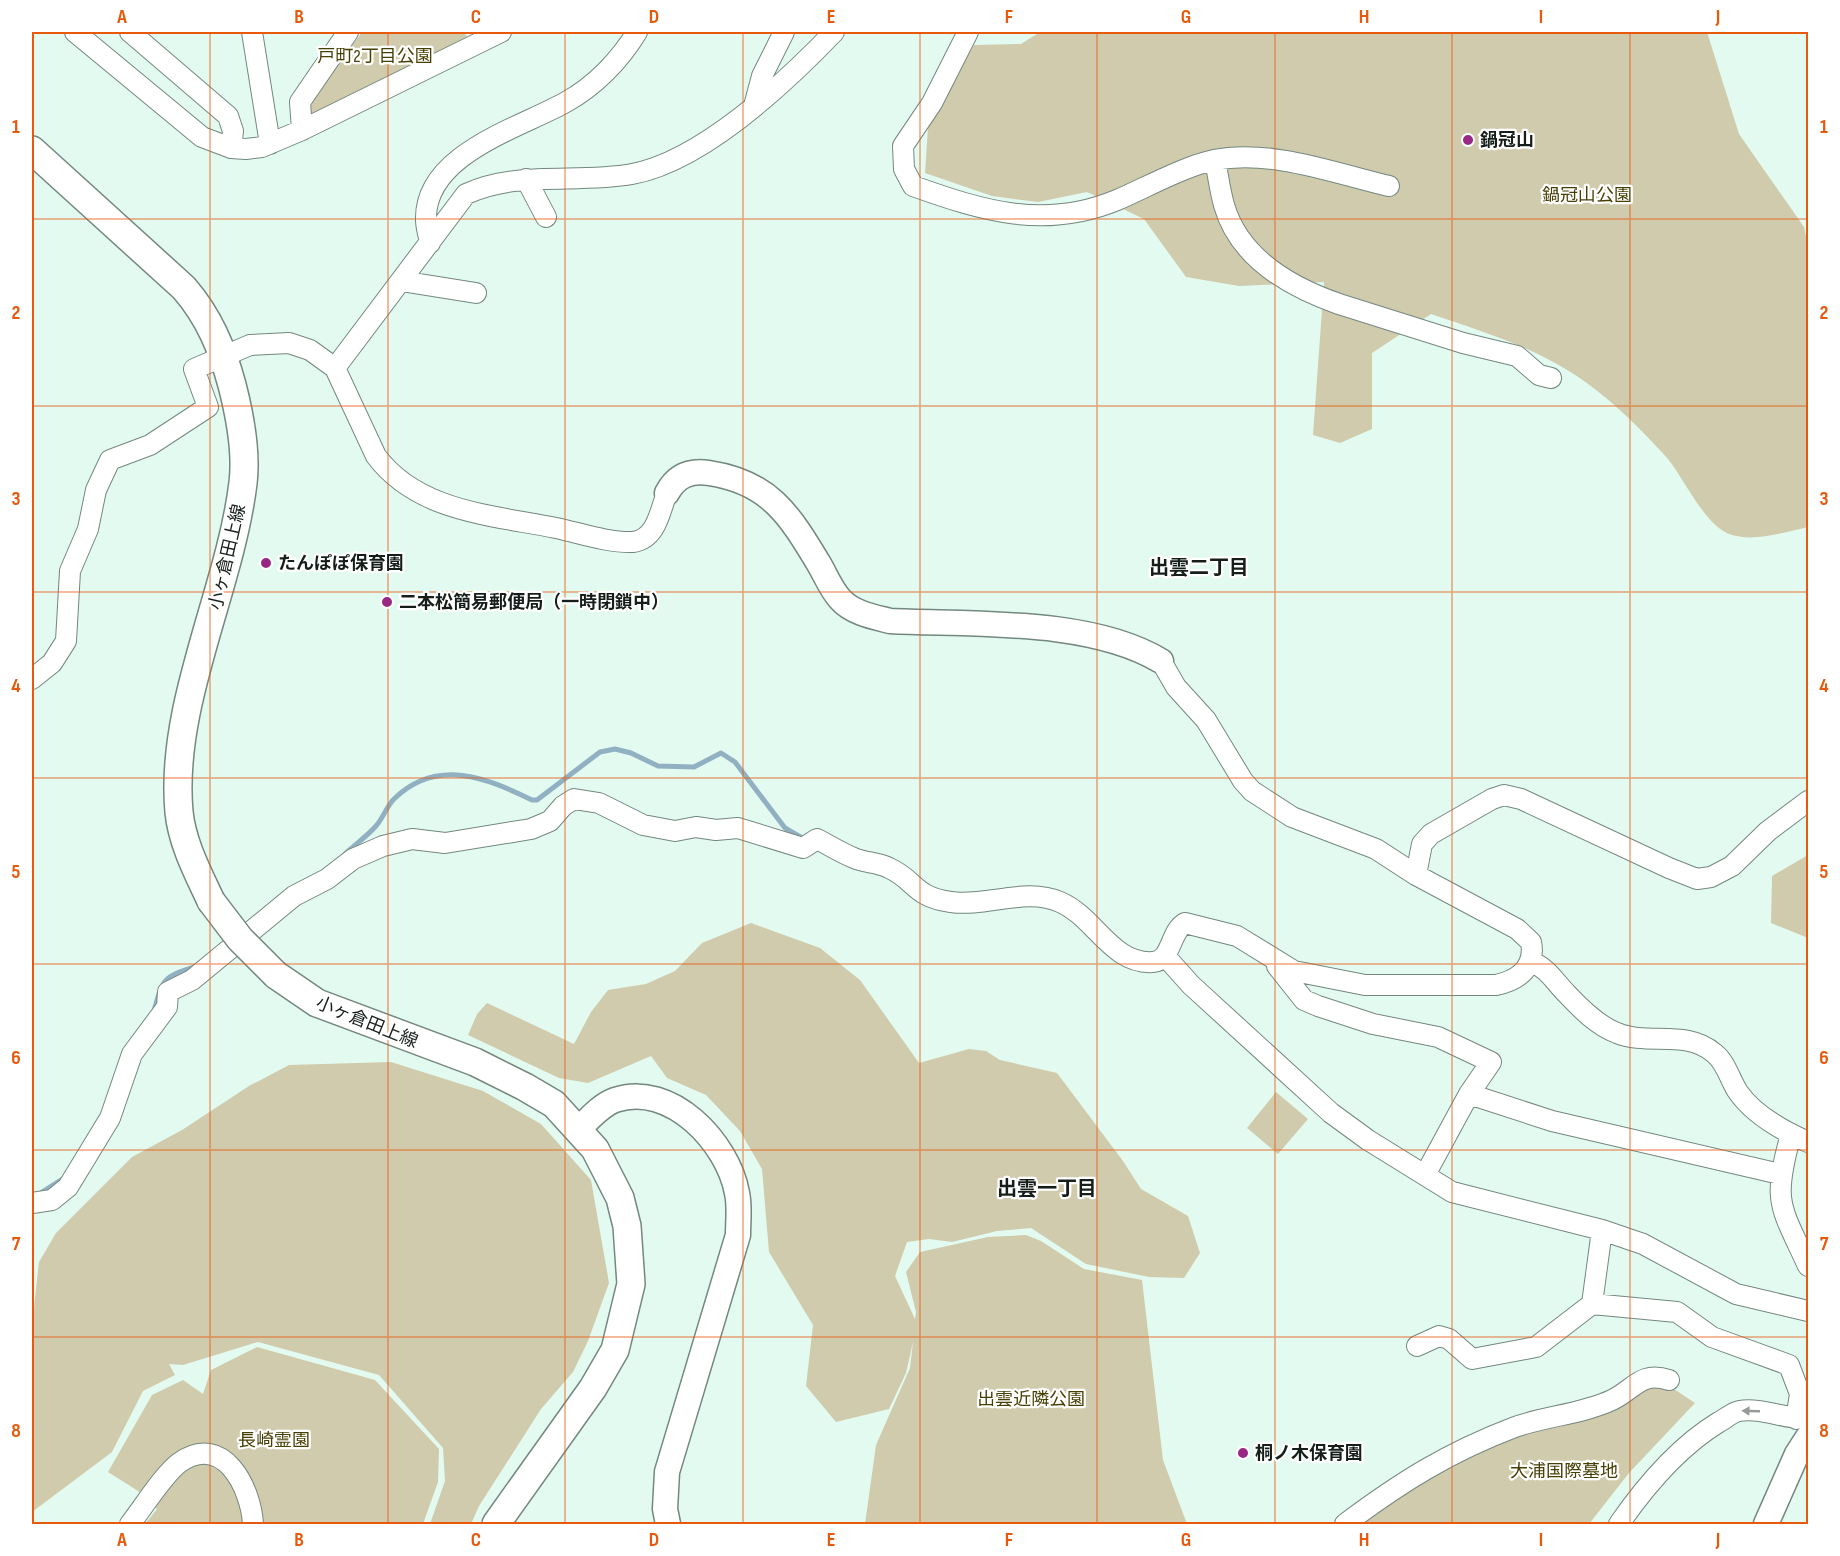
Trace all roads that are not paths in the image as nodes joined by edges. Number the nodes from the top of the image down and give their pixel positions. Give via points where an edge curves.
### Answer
1 (75, 32) edge
2 (130, 32) edge
3 (252, 32) edge
4 (348, 32) edge
5 (501, 32) edge
6 (637, 32) edge
7 (784, 32) edge
8 (834, 32) edge
9 (968, 32) edge
10 (818, 39) edge
11 (754, 106) junction
12 (302, 130) junction
13 (270, 144) junction
14 (231, 148) junction
15 (32, 150) edge
16 (1215, 160) junction
17 (526, 179) junction
18 (1389, 186) dead end
19 (546, 217) dead end
20 (430, 243) junction
21 (402, 281) junction
22 (476, 293) dead end
23 (224, 355) junction
24 (335, 368) junction
25 (1551, 378) dead end
26 (667, 492) joint
27 (1161, 661) joint
28 (32, 679) edge
29 (1809, 801) edge
30 (1416, 875) junction
31 (1165, 956) junction
32 (1272, 960) junction
33 (1530, 961) junction
34 (1469, 1094) junction
35 (579, 1129) junction
36 (1800, 1138) edge
37 (1780, 1174) junction
38 (1425, 1175) junction
39 (32, 1203) edge
40 (1602, 1230) junction
41 (1809, 1266) edge
42 (1592, 1304) junction
43 (1809, 1311) edge
44 (1417, 1346) dead end
45 (1669, 1380) dead end
46 (1804, 1425) edge
47 (130, 1524) edge
48 (253, 1524) edge
49 (496, 1524) edge
50 (668, 1524) edge
51 (1345, 1524) edge
52 (1619, 1524) edge
53 (1766, 1524) edge

1 - 14 street via 202,137
2 - 14 street via 228,116 233,131
3 - 13 street
4 - 12 street via 300,102
5 - 12 street
6 - 20 street via 590,86 567,102 472,148 446,170 431,194 426,219
7 - 11 street via 762,76
8 - 10 street
9 - 16 street via 932,103 903,146 904,169 913,186 1001,214 1044,216 1108,204
10 - 11 street via 785,81
11 - 17 street via 700,146 633,174
12 - 13 street
13 - 14 street
15 - 23 main road, 小ヶ倉田上線 via 184,288 211,325
16 - 18 street via 1285,162
16 - 25 street via 1224,207 1233,226 1242,244 1269,270 1339,304 1517,356 1539,375
17 - 19 street
17 - 20 street via 484,186 466,194
20 - 21 street
21 - 22 street
21 - 24 street
23 - 24 street via 250,345 289,343 310,350
23 - 28 street via 194,369 208,408 150,445 110,460 104,469 88,529 70,571 66,641 52,663
23 - 35 main road, 小ヶ倉田上線, bridge via 243,439 243,482 222,585 192,691 180,751 179,814 192,861 211,901 240,939 276,975 333,1010 502,1075 554,1104
24 - 26 street via 383,466 419,493 454,508 633,542 644,539 653,529
26 - 27 street via 678,477 701,471 747,482 777,502 841,600 869,615 890,621 1090,634 1121,642
27 - 30 street via 1176,687 1206,720 1252,791 1278,810 1358,840
29 - 30 street via 1768,831 1732,866 1697,879 1521,799 1504,795 1431,834 1422,844
30 - 33 street via 1527,936 1532,949
31 - 32 street via 1177,929 1185,922 1237,936
31 - 38 street via 1191,985 1331,1113
31 - 39 street via 1157,962 1130,959 1075,910 1058,901 1040,897 953,903 929,898 888,867 854,858 817,839 809,845 738,828 675,831 643,825 599,803 574,800 550,821 531,828 445,843 412,839 383,846 353,859 327,879 294,896 192,980 168,992 167,1007 132,1054 110,1118 68,1187 52,1200
32 - 33 street via 1294,971 1365,985 1496,985 1511,981 1526,970
32 - 34 street via 1311,1003 1373,1024 1438,1037 1491,1062
33 - 36 street via 1544,967 1598,1023 1618,1034 1691,1041 1714,1053 1739,1093 1758,1112
34 - 37 street via 1552,1121
34 - 38 street
35 - 49 main road, 小ヶ倉田上線 via 606,1167 627,1226 631,1284 624,1319 615,1350 593,1388
35 - 50 street via 613,1101 624,1098 662,1103 695,1121 711,1137 727,1163 737,1193 738,1234 667,1472
36 - 37 street
37 - 41 street via 1782,1210
38 - 40 street via 1452,1192
40 - 42 street
40 - 43 street via 1643,1244 1736,1294
42 - 44 street via 1536,1347 1472,1359 1449,1339 1439,1336
42 - 46 street via 1677,1312 1712,1337 1789,1365 1800,1394
45 - 51 street via 1647,1378 1612,1400 1517,1427 1444,1457
46 -> 52 street via 1771,1412 1738,1411 1692,1439 1638,1496
46 - 53 street via 1797,1454
47 - 48 street via 178,1464 202,1455 224,1458 238,1474

